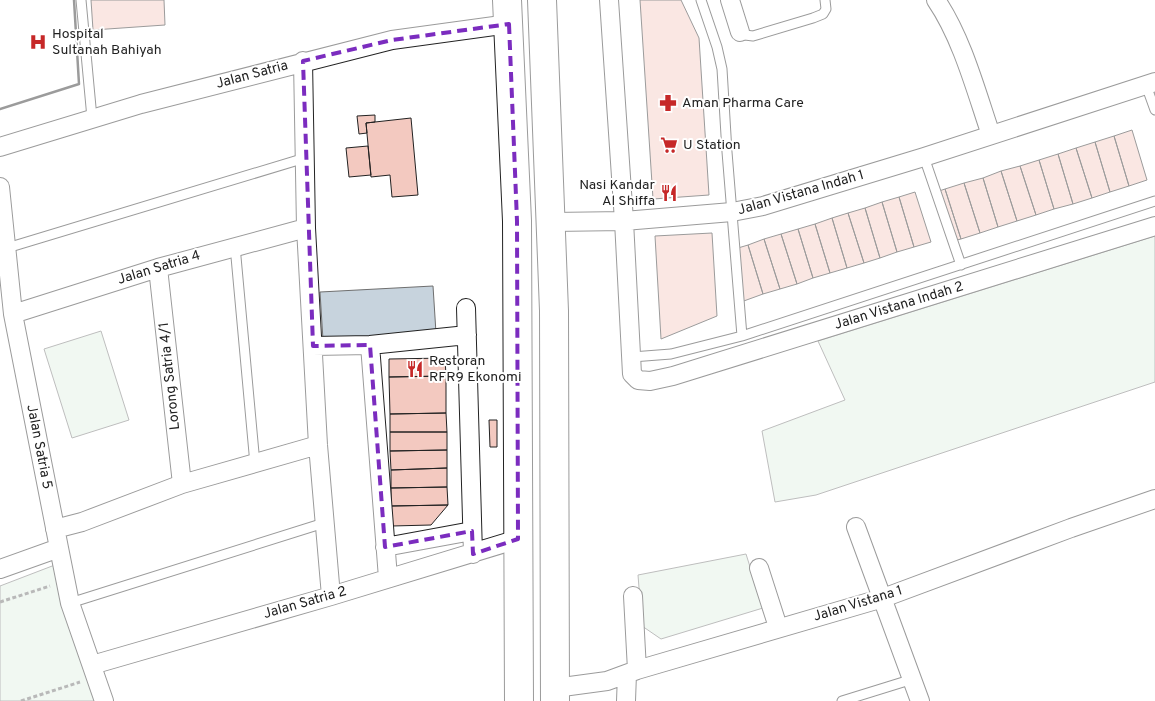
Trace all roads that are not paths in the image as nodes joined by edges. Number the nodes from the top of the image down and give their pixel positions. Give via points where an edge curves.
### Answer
1 (81, 0) edge
2 (542, 0) edge
3 (609, 0) edge
4 (701, 0) edge
5 (730, 0) edge
6 (825, 0) edge
7 (936, 0) edge
8 (508, 12) edge
9 (740, 32) joint
10 (303, 62) junction
11 (1151, 84) edge
12 (1155, 110) edge
13 (92, 118) junction
14 (991, 135) junction
15 (0, 147) edge
16 (924, 157) junction
17 (305, 158) junction
18 (0, 188) edge
19 (1155, 201) edge
20 (732, 212) junction
21 (624, 220) junction
22 (552, 222) junction
23 (1155, 226) edge
24 (306, 228) junction
25 (236, 246) junction
26 (7, 248) junction
27 (961, 265) junction
28 (158, 268) junction
29 (466, 308) dead end
30 (13, 314) junction
31 (467, 335) junction
32 (742, 336) junction
33 (370, 345) junction
34 (313, 346) junction
35 (632, 357) junction
36 (318, 445) junction
37 (255, 464) junction
38 (182, 484) junction
39 (1155, 499) edge
40 (324, 523) junction
41 (856, 527) dead end
42 (55, 529) junction
43 (472, 531) junction
44 (518, 539) junction
45 (385, 547) junction
46 (59, 548) junction
47 (473, 554) junction
48 (0, 568) edge
49 (759, 568) dead end
50 (388, 578) junction
51 (331, 596) junction
52 (633, 596) dead end
53 (883, 598) junction
54 (70, 603) junction
55 (778, 627) junction
56 (85, 669) junction
57 (632, 672) junction
58 (913, 679) junction
59 (555, 694) edge
60 (104, 701) edge
61 (519, 701) edge
62 (626, 701) edge
63 (842, 701) edge
64 (920, 701) edge

1 - 13 lane
2 - 22 highway
3 - 21 street
4 - 20 lane via 722,69
5 - 9 street
6 - 9 lane via 826,9 813,18 753,36
7 - 14 street via 957,39
8 - 10 street, Jalan Satria
8 - 44 highway via 517,220
10 - 13 street, Jalan Satria
10 - 17 street
11 - 12 lane
11 - 14 street, Jalan Vistana Indah 1
13 - 15 street, Jalan Satria
14 - 16 street, Jalan Vistana Indah 1
16 - 20 street, Jalan Vistana Indah 1 via 800,196
16 - 27 lane
17 - 24 street
17 - 26 lane
18 - 26 street, Jalan Satria 5
19 - 27 lane
20 - 21 street, Jalan Vistana Indah 1
20 - 32 lane
21 - 22 street, Jalan Vistana Indah 1
21 - 35 street
22 - 59 highway
23 - 35 street, Jalan Vistana Indah 2 via 673,376 638,380 632,374
24 - 25 street, Jalan Satria 4
24 - 34 street
25 - 28 street, Jalan Satria 4
25 - 37 lane
26 - 30 street, Jalan Satria 5
27 - 32 lane
28 - 30 street, Jalan Satria 4
28 - 38 street, Lorong Satria 4/1
29 - 31 street
30 - 42 street, Jalan Satria 5
31 - 33 street
31 - 43 street
32 - 35 lane via 671,354
33 - 34 street
33 - 45 street
34 - 36 street
36 - 37 street
36 - 40 street
37 - 38 street
38 - 42 street
39 - 53 street, Jalan Vistana 1
40 - 51 street
40 - 54 lane
41 - 53 street
42 - 46 street, Jalan Satria 5
43 - 45 street
43 - 47 street
44 - 47 street, Jalan Satria 2
44 - 61 highway
45 - 50 street
46 - 48 street
46 - 54 street, Jalan Satria 5
47 - 50 street, Jalan Satria 2
49 - 55 street
50 - 51 street, Jalan Satria 2
51 - 56 street, Jalan Satria 2
52 - 57 street
53 - 55 street, Jalan Vistana 1
53 - 58 street
54 - 56 street, Jalan Satria 5
55 - 57 street, Jalan Vistana 1
56 - 60 street, Jalan Satria 5
57 - 59 street, Jalan Vistana 1 via 607,682
57 - 62 street
58 - 63 lane
58 - 64 street

